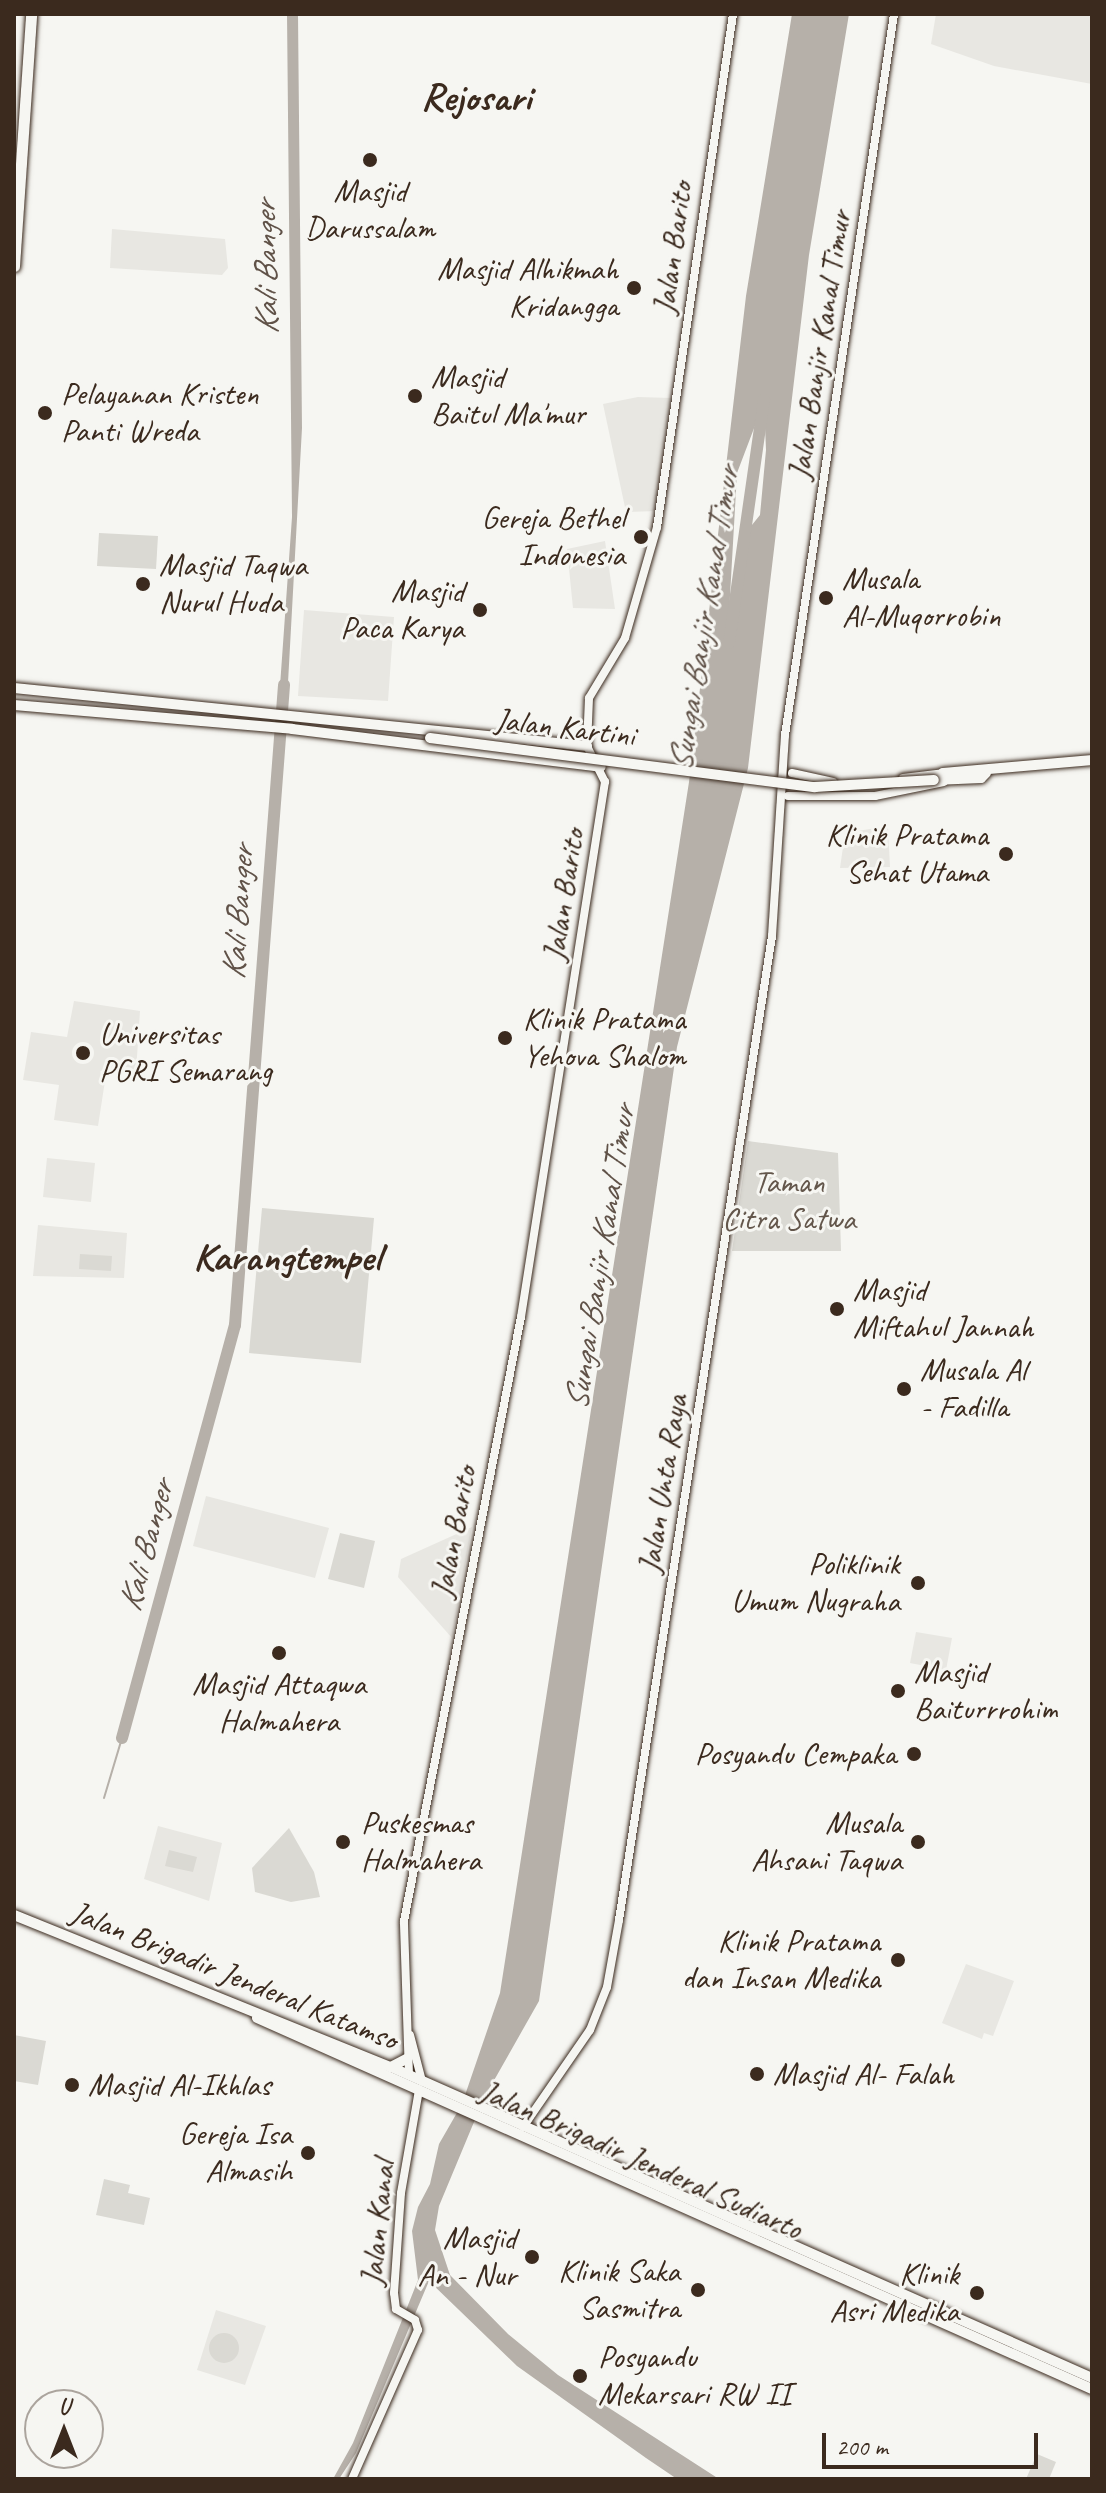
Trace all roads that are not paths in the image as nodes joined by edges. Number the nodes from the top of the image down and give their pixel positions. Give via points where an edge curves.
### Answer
1 (31, 14) edge
2 (733, 14) edge
3 (894, 14) edge
4 (14, 266) edge
5 (14, 688) edge
6 (14, 705) edge
7 (417, 728) junction
8 (429, 738) junction
9 (415, 743) junction
10 (587, 746) junction
11 (1092, 760) edge
12 (786, 763) junction
13 (601, 767) junction
14 (792, 773) junction
15 (940, 778) junction
16 (785, 799) junction
17 (14, 1915) edge
18 (201, 1991) junction
19 (409, 2034) junction
20 (408, 2058) junction
21 (391, 2067) junction
22 (409, 2075) junction
23 (420, 2086) junction
24 (434, 2091) joint
25 (504, 2123) junction
26 (523, 2127) junction
27 (879, 2287) junction
28 (1092, 2378) edge
29 (1092, 2389) edge
30 (352, 2479) edge

1 - 4 highway
2 - 10 street, Jalan Barito via 657,527 625,638 589,698
3 - 12 street, Jalan Banjir Kanal Timur via 793,683
5 - 7 main road, Jalan Kartini
6 - 9 main road, Jalan Kartini
7 - 8 main road
7 - 10 main road, Jalan Kartini
8 - 9 main road
8 - 15 main road, Jalan Kartini, bridge via 815,787
9 - 13 main road, Jalan Kartini
10 - 13 street
11 - 15 main road, Jalan Kartini via 986,773 981,778
12 - 14 street
12 - 16 street, Jalan Banjir Kanal Timur
13 - 19 street, Jalan Barito via 605,782 531,1257 404,1921
14 - 15 street via 837,782
14 - 16 street
15 - 16 street via 875,796
16 - 26 street, Jalan Unta Raya via 772,936 607,1987 583,2046
17 - 18 main road, Jalan Brigadir Jenderal Katamso
18 - 21 main road, Jalan Brigadir Jenderal Katamso
18 - 23 main road, Jalan Brigadir Jenderal Katamso
19 - 20 street
19 - 23 street
20 - 21 main road
20 - 22 street
21 - 22 main road, Jalan Brigadir Jenderal Katamso
22 - 23 main road, Jalan Brigadir Jenderal Katamso
23 - 24 main road, Jalan Brigadir Jenderal Katamso
23 - 30 street, Jalan Kanal via 396,2237 399,2311 415,2320 417,2334
24 - 25 main road, Jalan Brigadir Jenderal Sudiarto
25 - 26 main road, Jalan Brigadir Jenderal Sudiarto
25 - 27 main road, Jalan Brigadir Jenderal Sudiarto
26 - 27 main road, Jalan Brigadir Jenderal Sudiarto
27 - 28 main road, Jalan Brigadir Jenderal Sudiarto
27 - 29 main road, Jalan Brigadir Jenderal Sudiarto

